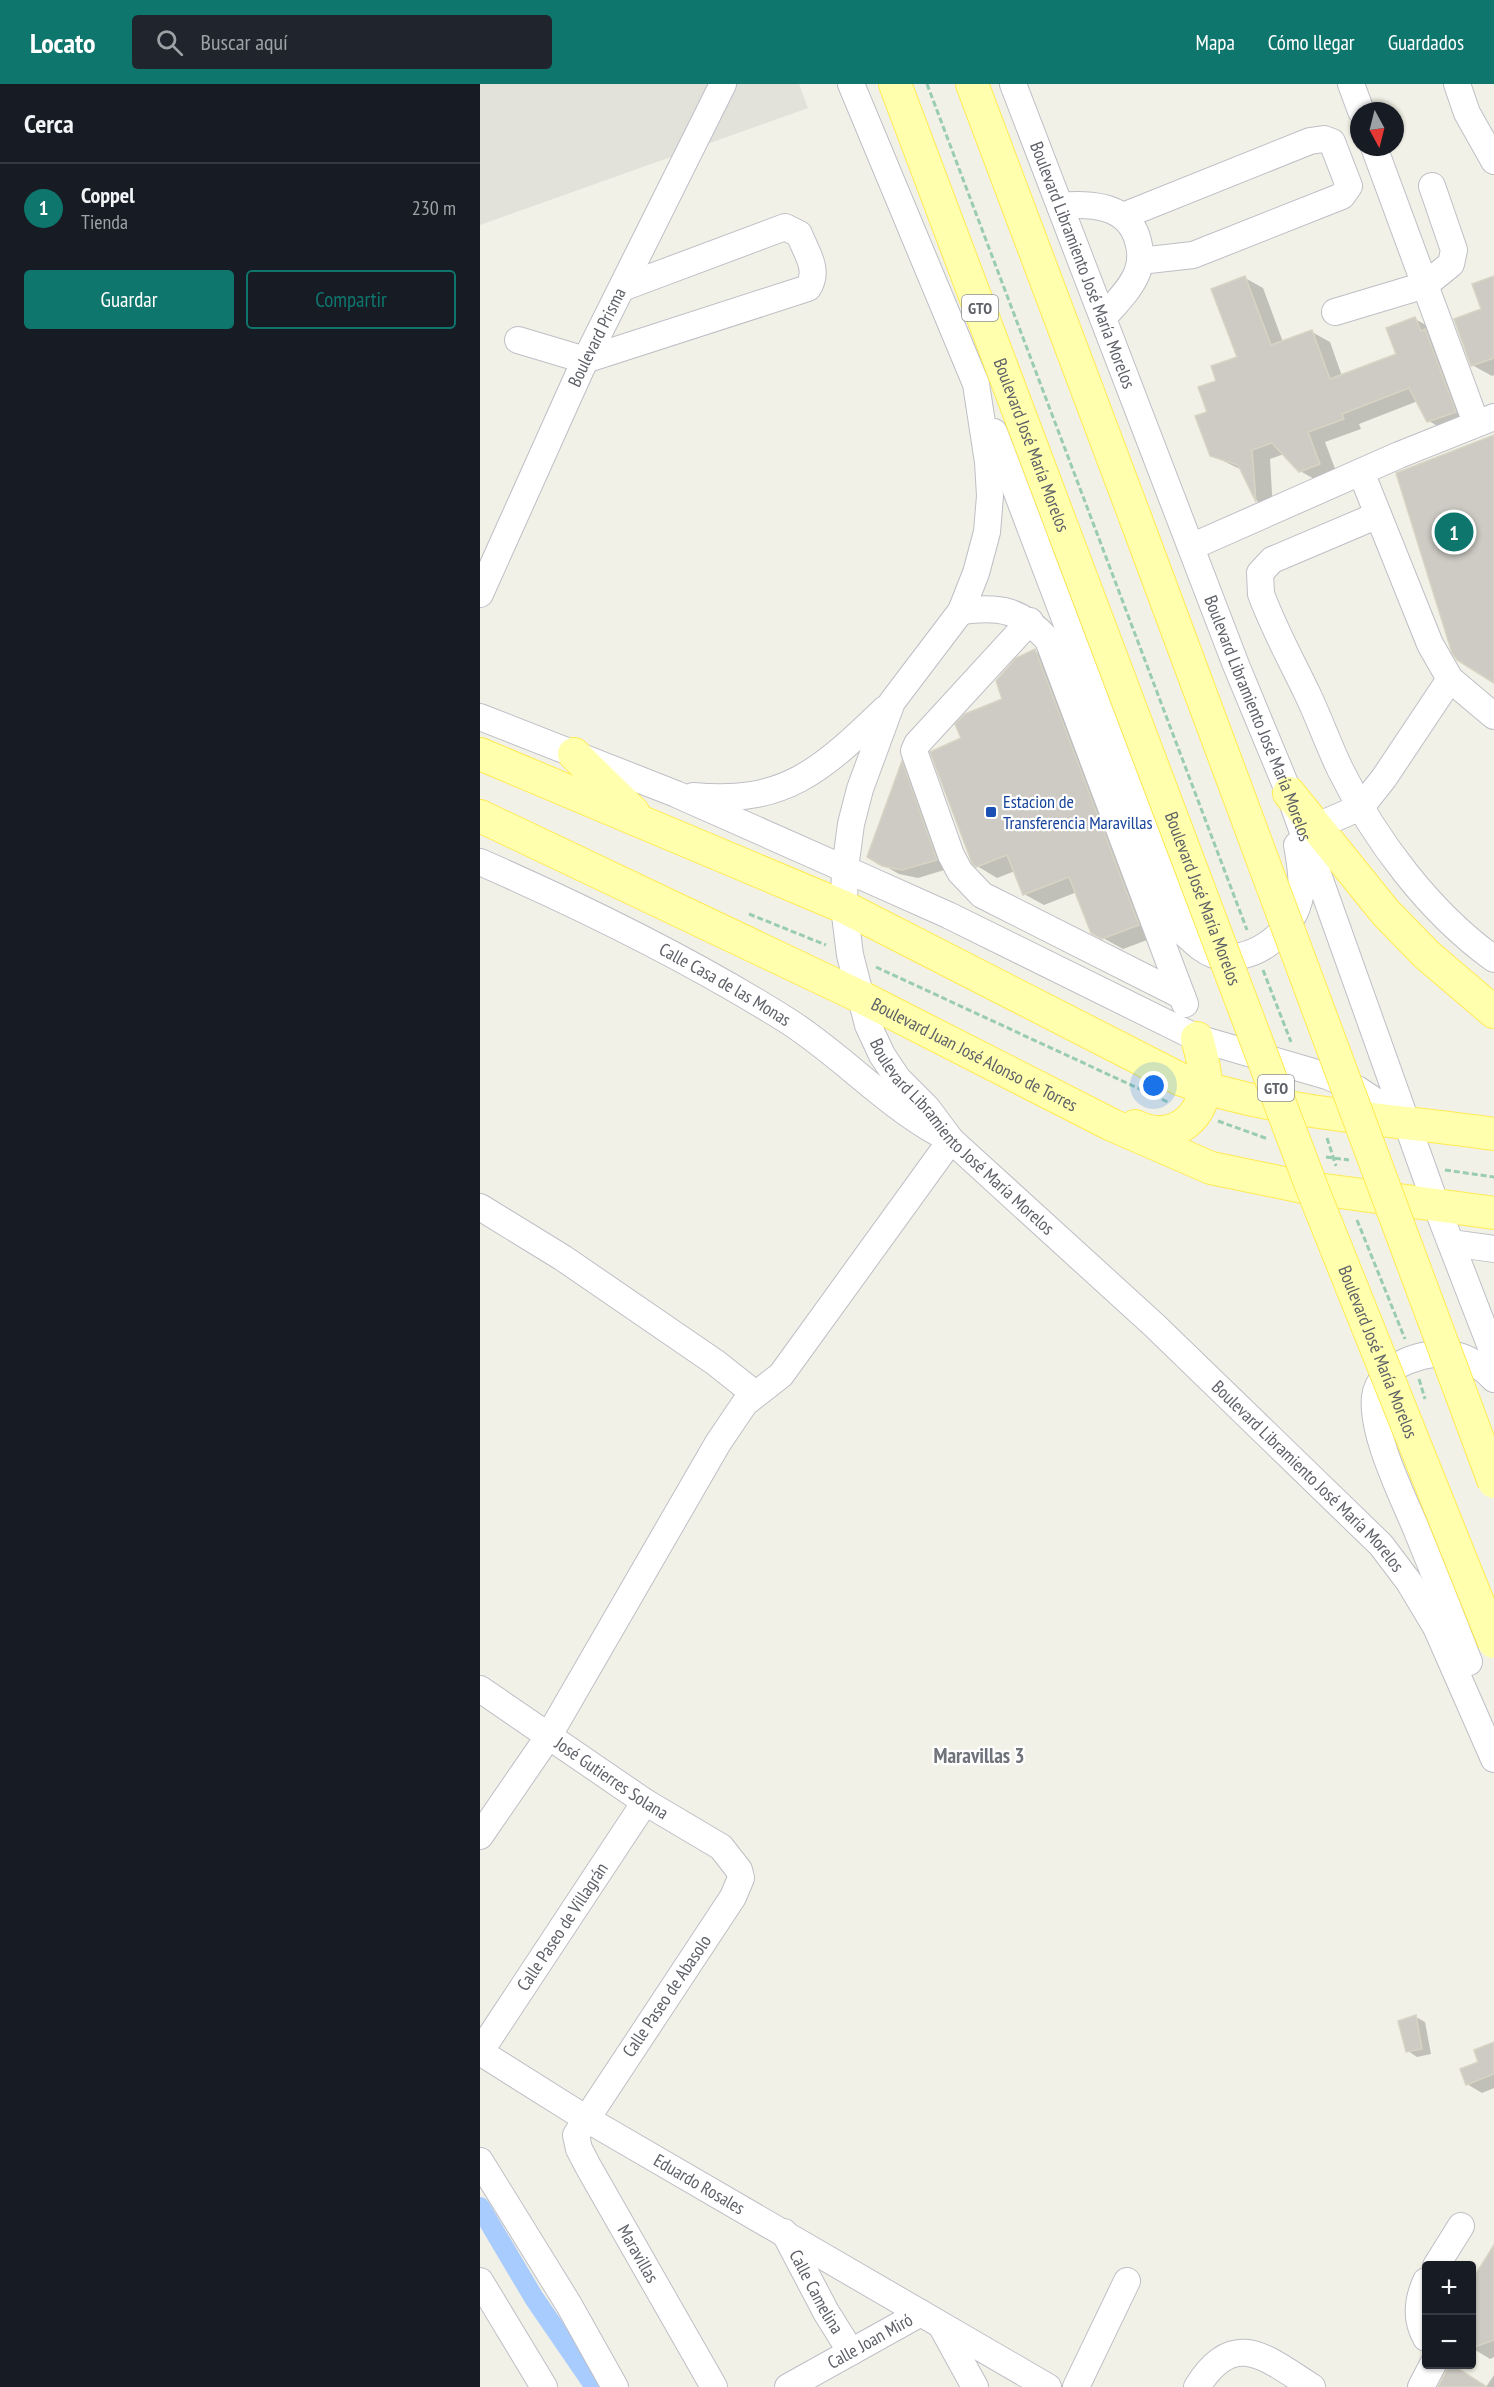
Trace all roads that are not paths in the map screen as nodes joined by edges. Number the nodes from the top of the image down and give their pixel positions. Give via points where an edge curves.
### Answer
1 (723, 84) edge
2 (850, 84) edge
3 (895, 84) edge
4 (972, 84) edge
5 (1013, 84) edge
6 (1351, 84) edge
7 (1457, 84) edge
8 (1358, 102) edge
9 (1377, 156) edge
10 (1494, 161) edge
11 (1432, 186) dead end
12 (1060, 206) junction
13 (1123, 216) junction
14 (1140, 261) junction
15 (1425, 285) junction
16 (622, 288) junction
17 (1335, 312) dead end
18 (1103, 318) junction
19 (518, 340) dead end
20 (585, 360) junction
21 (976, 384) junction
22 (1485, 420) edge
23 (1360, 472) junction
24 (1378, 514) junction
25 (1191, 547) junction
26 (480, 594) edge
27 (961, 611) junction
28 (1030, 621) junction
29 (1450, 679) junction
30 (892, 702) junction
31 (1494, 716) edge
32 (480, 717) edge
33 (480, 754) edge
34 (574, 754) junction
35 (1289, 793) junction
36 (676, 794) junction
37 (1361, 807) junction
38 (480, 816) edge
39 (644, 824) junction
40 (1317, 826) junction
41 (480, 862) edge
42 (845, 869) junction
43 (844, 907) junction
44 (1494, 959) edge
45 (1182, 996) junction
46 (861, 997) junction
47 (1494, 1012) edge
48 (1197, 1038) junction
49 (976, 1055) junction
50 (1199, 1100) junction
51 (1407, 1122) junction
52 (1494, 1134) edge
53 (951, 1140) junction
54 (1436, 1205) junction
55 (480, 1207) edge
56 (1494, 1213) edge
57 (1451, 1243) junction
58 (1494, 1249) edge
59 (1494, 1355) edge
60 (1494, 1378) edge
61 (755, 1394) junction
62 (1494, 1482) edge
63 (1494, 1642) edge
64 (480, 1689) edge
65 (1494, 1734) edge
66 (548, 1737) junction
67 (1494, 1759) edge
68 (645, 1802) junction
69 (480, 1836) edge
70 (740, 1870) joint
71 (480, 2052) edge
72 (585, 2118) junction
73 (480, 2161) edge
74 (1461, 2226) dead end
75 (783, 2231) junction
76 (1439, 2261) edge
77 (480, 2281) edge
78 (1127, 2281) dead end
79 (1422, 2294) edge
80 (931, 2320) junction
81 (1422, 2331) edge
82 (851, 2352) junction
83 (1431, 2369) edge
84 (817, 2380) edge
85 (536, 2384) edge
86 (615, 2387) edge
87 (714, 2387) edge
88 (788, 2387) edge
89 (975, 2387) edge
90 (1048, 2387) edge
91 (1076, 2387) edge
92 (1197, 2387) edge
93 (1312, 2387) edge
94 (1421, 2387) edge

1 - 16 street, Boulevard Prisma
2 - 21 street, Boulevard Libramiento José María Morelos
3 - 63 main road, Boulevard José María Morelos / GTO, bridge via 1312,1188
4 - 62 main road, bridge
5 - 12 street, Boulevard Libramiento José María Morelos
6 - 8 street
7 - 10 street via 1467,113
9 - 15 street
11 - 15 street via 1454,250 1451,264
12 - 13 street via 1098,205
12 - 18 street, Boulevard Libramiento José María Morelos
13 - 14 street via 1136,233
13 - 14 street via 1310,141 1332,142 1348,178 1349,186 1342,196 1193,255
14 - 18 street via 1130,286
15 - 17 street
15 - 22 street
16 - 20 street, Boulevard Prisma
16 - 20 street via 784,227 799,234 814,271 808,288
18 - 25 street, Boulevard Libramiento José María Morelos
19 - 20 street
20 - 26 street, Boulevard Prisma
21 - 27 street, Boulevard Libramiento José María Morelos via 990,496 987,532
21 - 35 street via 1184,933 1214,955 1255,951 1274,940 1290,923 1300,899 1301,875
22 - 23 street
23 - 24 street
23 - 25 street
24 - 29 street via 1430,644
24 - 37 street via 1272,560 1263,566 1258,583 1269,615
25 - 35 street, Boulevard Libramiento José María Morelos
27 - 28 street via 1011,611
27 - 30 street, Boulevard Libramiento José María Morelos
28 - 45 street via 1048,640 1059,666
28 - 45 street via 914,751 951,855 965,879 982,895
29 - 31 street
29 - 37 street
30 - 36 street via 825,765 799,781 746,797
30 - 42 street, Boulevard Libramiento José María Morelos via 860,789
32 - 34 street
33 - 39 main road
34 - 36 street
34 - 39 main road
35 - 40 main road
35 - 51 street, Boulevard Libramiento José María Morelos
36 - 42 street
37 - 40 street
37 - 44 street via 1423,893 1454,926
38 - 46 main road, Boulevard Juan José Alonso de Torres
39 - 43 main road
40 - 47 main road via 1386,913 1427,955
41 - 53 street, Calle Casa de las Monas via 594,915 788,1022 904,1112
42 - 43 street, Boulevard Libramiento José María Morelos
42 - 48 street via 948,915
43 - 46 street, Boulevard Libramiento José María Morelos via 850,955
43 - 50 main road via 1182,1080
45 - 48 street
46 - 49 main road, Boulevard Juan José Alonso de Torres
46 - 53 street, Boulevard Libramiento José María Morelos via 882,1055
48 - 50 main road via 1205,1076
48 - 51 street via 1357,1089
49 - 50 main road via 1021,1068 1153,1132 1176,1130
49 - 54 main road, Boulevard Juan José Alonso de Torres via 1112,1125 1211,1168 1347,1194
50 - 51 main road
51 - 52 main road
51 - 54 street, Boulevard Libramiento José María Morelos
53 - 61 street via 781,1375
53 - 67 street, Boulevard Libramiento José María Morelos via 1154,1325 1381,1545 1436,1627
54 - 56 main road, Boulevard Juan José Alonso de Torres
54 - 57 street, Boulevard Libramiento José María Morelos
55 - 61 street via 563,1257
57 - 58 street
57 - 59 street, Boulevard Libramiento José María Morelos
60 - 65 street via 1456,1355 1435,1354 1394,1368 1382,1378 1375,1396 1381,1437 1393,1475
61 - 66 street via 718,1443
64 - 66 street, José Gutierres Solana
66 - 68 street, José Gutierres Solana
66 - 69 street
68 - 70 street, José Gutierres Solana via 721,1847
68 - 71 street, Calle Paseo de Villagrán
70 - 72 street, Calle Paseo de Abasolo via 733,1897
71 - 72 street, Eduardo Rosales
72 - 75 street, Eduardo Rosales
72 - 87 street, Maravillas via 576,2135 579,2149
73 - 86 street
74 - 76 street
75 - 80 street, Eduardo Rosales
75 - 82 street, Calle Camelina
77 - 85 street
78 - 91 street
79 - 81 street via 1417,2311
80 - 82 street, Calle Joan Miró
80 - 89 street
80 - 90 street, Eduardo Rosales
82 - 84 street, Calle Joan Miró
83 - 94 street
84 - 88 street, Calle Joan Miró
92 - 93 street via 1216,2361 1239,2353 1267,2359

